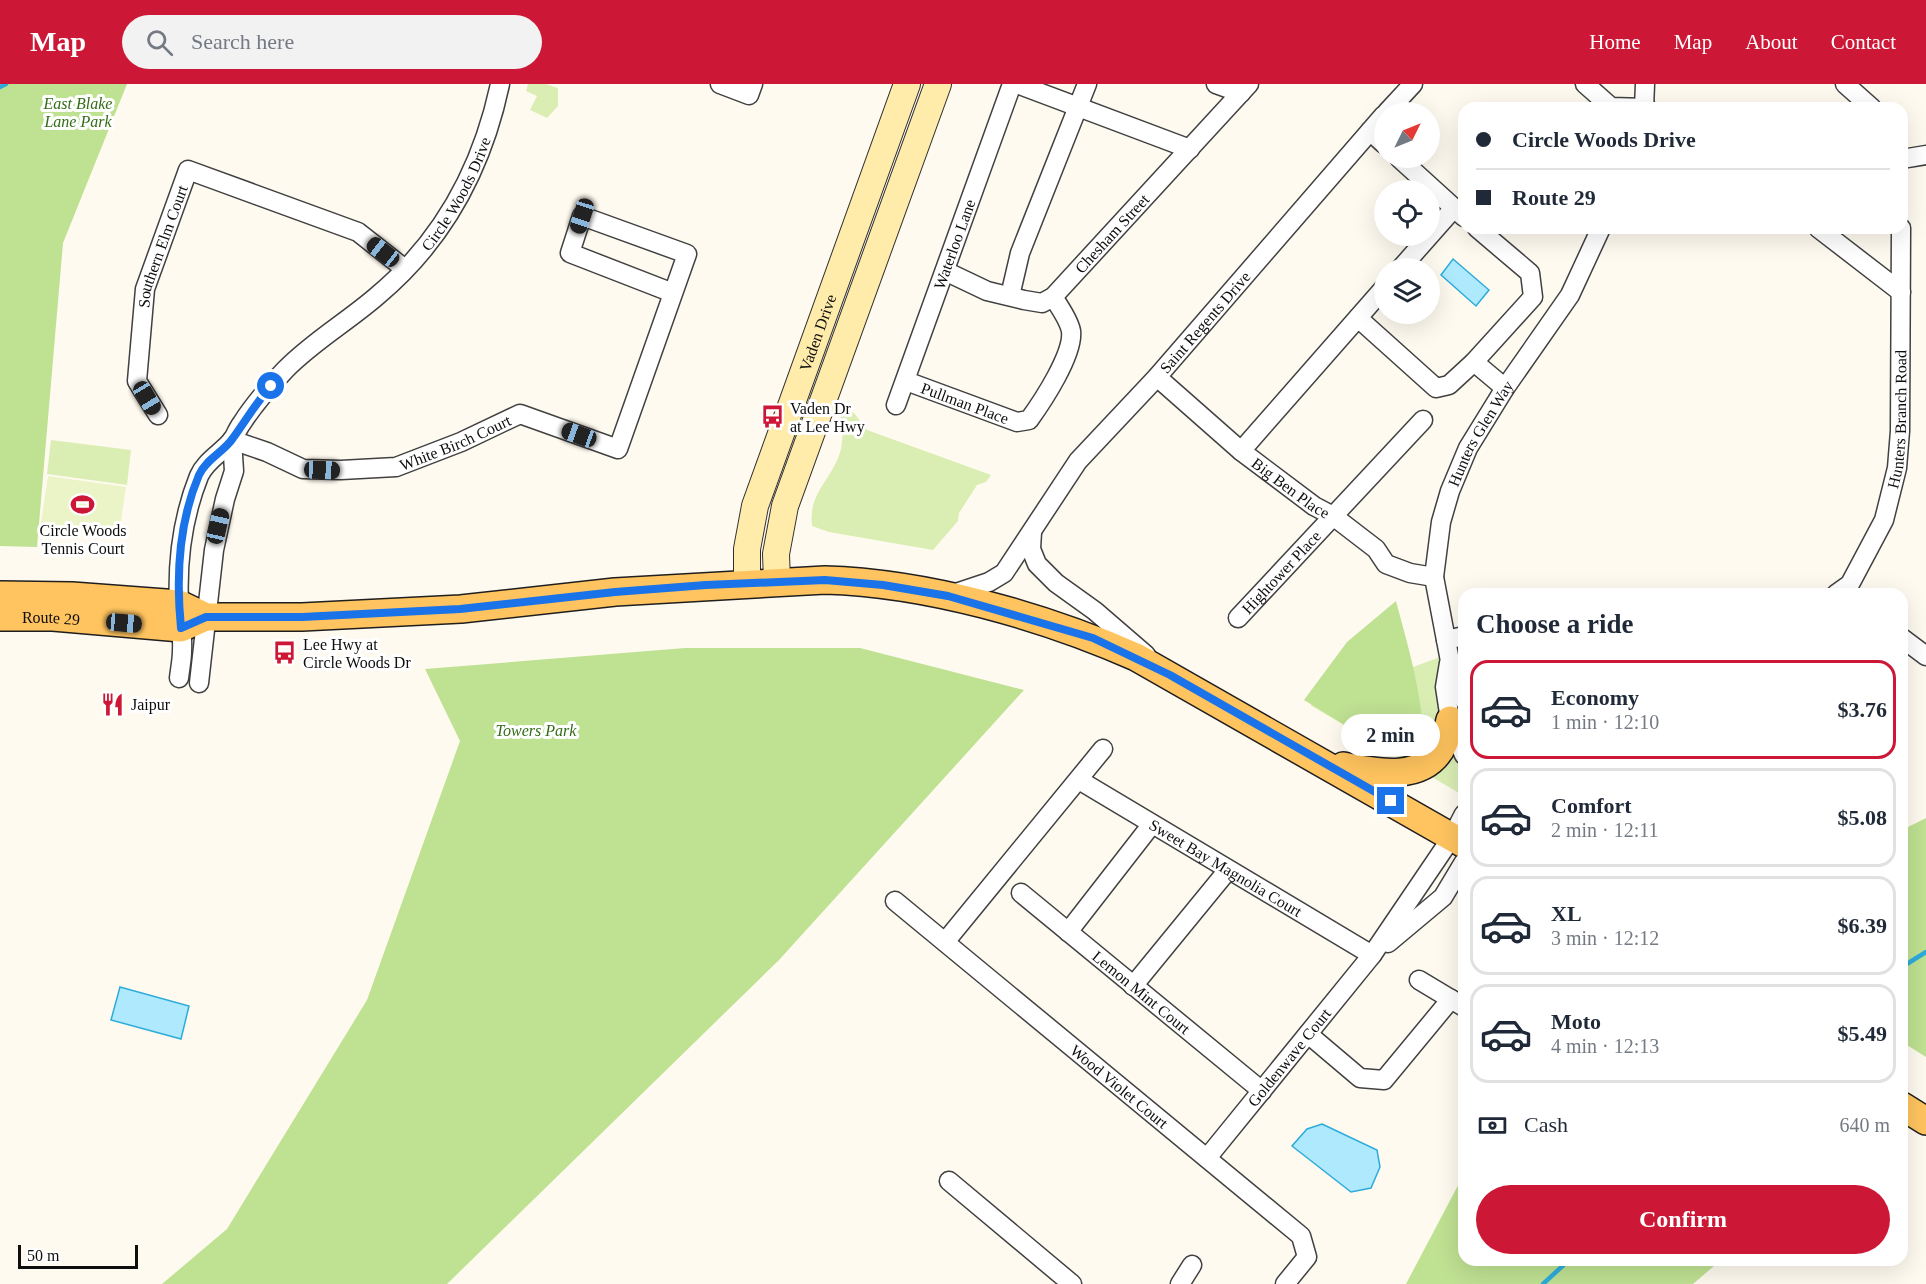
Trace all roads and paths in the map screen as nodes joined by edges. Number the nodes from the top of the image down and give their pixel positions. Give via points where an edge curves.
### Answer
1 (500, 84) edge
2 (720, 84) edge
3 (753, 84) edge
4 (907, 84) edge
5 (938, 84) edge
6 (1015, 84) edge
7 (1087, 84) edge
8 (1216, 84) edge
9 (1413, 84) edge
10 (1585, 84) edge
11 (1645, 84) edge
12 (1845, 84) edge
13 (1245, 88) edge
14 (1397, 102) edge
15 (1605, 102) edge
16 (1645, 102) edge
17 (1865, 102) edge
18 (1079, 107) junction
19 (1374, 127) edge
20 (1370, 131) junction
21 (1374, 135) edge
22 (1190, 149) junction
23 (1926, 155) edge
24 (1908, 158) edge
25 (1410, 168) edge
26 (1458, 211) edge
27 (1458, 213) edge
28 (1484, 234) edge
29 (1598, 234) edge
30 (1826, 234) edge
31 (1901, 234) edge
32 (1411, 258) edge
33 (405, 269) junction
34 (945, 272) junction
35 (673, 292) junction
36 (1901, 292) junction
37 (1010, 296) junction
38 (1053, 297) junction
39 (1374, 300) edge
40 (1358, 318) junction
41 (1474, 362) junction
42 (1157, 377) junction
43 (906, 381) junction
44 (1504, 388) junction
45 (896, 405) dead end
46 (158, 415) dead end
47 (1423, 420) dead end
48 (232, 440) junction
49 (1240, 451) junction
50 (1333, 516) junction
51 (1032, 532) junction
52 (1434, 577) junction
53 (777, 582) junction
54 (747, 583) junction
55 (1850, 588) edge
56 (0, 595) edge
57 (948, 596) junction
58 (180, 616) junction
59 (0, 617) edge
60 (206, 617) junction
61 (1238, 618) dead end
62 (1908, 642) edge
63 (1452, 650) edge
64 (1926, 656) edge
65 (1170, 675) junction
66 (179, 678) dead end
67 (200, 683) dead end
68 (1458, 688) edge
69 (1458, 698) edge
70 (1458, 705) edge
71 (1102, 749) dead end
72 (1320, 761) junction
73 (1079, 780) junction
74 (1152, 824) junction
75 (1458, 831) edge
76 (1458, 835) edge
77 (1228, 870) junction
78 (1458, 872) edge
79 (1021, 892) dead end
80 (895, 901) dead end
81 (1068, 932) junction
82 (945, 942) junction
83 (1372, 955) junction
84 (1419, 980) dead end
85 (1133, 986) junction
86 (1457, 1003) edge
87 (1308, 1034) junction
88 (1262, 1091) junction
89 (1908, 1110) edge
90 (1926, 1121) edge
91 (1207, 1158) junction
92 (949, 1180) dead end
93 (1192, 1265) dead end
94 (1072, 1284) edge
95 (1180, 1284) edge
96 (1285, 1284) edge

1 - 33 street, Circle Woods Drive via 486,138 469,180 448,217
2 - 3 street via 749,95
4 - 54 street, Vaden Drive via 755,506 747,549
5 - 53 street, Vaden Drive via 785,506 776,554
6 - 18 street
6 - 34 street, Waterloo Lane
7 - 18 street
8 - 13 street
9 - 14 street, Saint Regents Drive
10 - 15 street
11 - 16 street
12 - 17 street
13 - 22 street, Chesham Street
18 - 22 street
18 - 37 street via 1020,253
19 - 20 street, Saint Regents Drive
20 - 21 street
20 - 42 street, Saint Regents Drive
22 - 38 street, Chesham Street
23 - 24 street
25 - 26 street
27 - 32 street
28 - 41 street via 1530,273 1533,297
29 - 44 street, Hunters Glen Way via 1570,295
30 - 36 street
31 - 36 street, Hunters Branch Road
33 - 46 street, Southern Elm Court via 358,232 188,170 145,289 137,381
33 - 48 street, Circle Woods Drive via 286,369 256,403
34 - 37 street via 987,291
34 - 43 street, Waterloo Lane
35 - 35 street, White Birch Court via 687,254 582,216 570,253
35 - 48 street, White Birch Court via 618,450 520,414 396,467 303,469
36 - 55 street, Hunters Branch Road via 1897,468 1884,519
37 - 38 street via 1042,303
38 - 43 street, Pullman Place via 1071,331 1068,351 1047,395 1029,420 1017,422
39 - 40 street
40 - 41 street via 1436,388 1449,385
40 - 49 street
41 - 44 street
42 - 49 street, Big Ben Place
42 - 51 street, Saint Regents Drive via 1077,461
43 - 45 street, Waterloo Lane
44 - 52 street, Hunters Glen Way via 1468,448 1450,491 1441,522
47 - 50 street, Hightower Place
48 - 58 street, Circle Woods Drive via 200,473 189,508 181,547
48 - 60 street via 234,471 218,526
49 - 50 street, Big Ben Place
50 - 52 street, Big Ben Place via 1376,549 1386,564
50 - 61 street, Hightower Place
51 - 57 street, Saint Regents Drive via 1004,573
51 - 65 street via 1031,549 1037,564
52 - 63 street, Hunters Glen Way
53 - 54 main road, Route 29
53 - 57 main road, Route 29 via 847,580
54 - 60 main road, Route 29 via 460,609 302,617
56 - 58 main road, Route 29 via 72,596
57 - 65 main road, Route 29 via 1093,638
58 - 59 main road, Route 29
58 - 60 main road, Route 29
58 - 66 street, Circle Woods Drive
60 - 67 street
62 - 64 street
63 - 68 street, Hunters Glen Way
63 - 69 street, Hunters Glen Way via 1445,687
65 - 72 main road, Route 29
70 - 72 main road via 1436,755 1413,770 1398,774 1370,772
71 - 73 street
72 - 75 main road, Route 29
73 - 74 street, Sweet Bay Magnolia Court
73 - 82 street
74 - 77 street, Sweet Bay Magnolia Court
74 - 81 street
76 - 83 street, Goldenwave Court
77 - 83 street, Sweet Bay Magnolia Court
77 - 85 street
78 - 83 street, Goldenwave Court via 1443,897
79 - 81 street, Lemon Mint Court
80 - 82 street, Wood Violet Court
81 - 85 street, Lemon Mint Court
82 - 91 street, Wood Violet Court
83 - 87 street, Goldenwave Court
84 - 86 street
85 - 88 street, Lemon Mint Court
86 - 87 street via 1384,1080 1360,1078
87 - 88 street, Goldenwave Court
88 - 91 street, Goldenwave Court
89 - 90 main road
91 - 96 street, Wood Violet Court via 1300,1236 1307,1257
92 - 94 street
93 - 95 street

